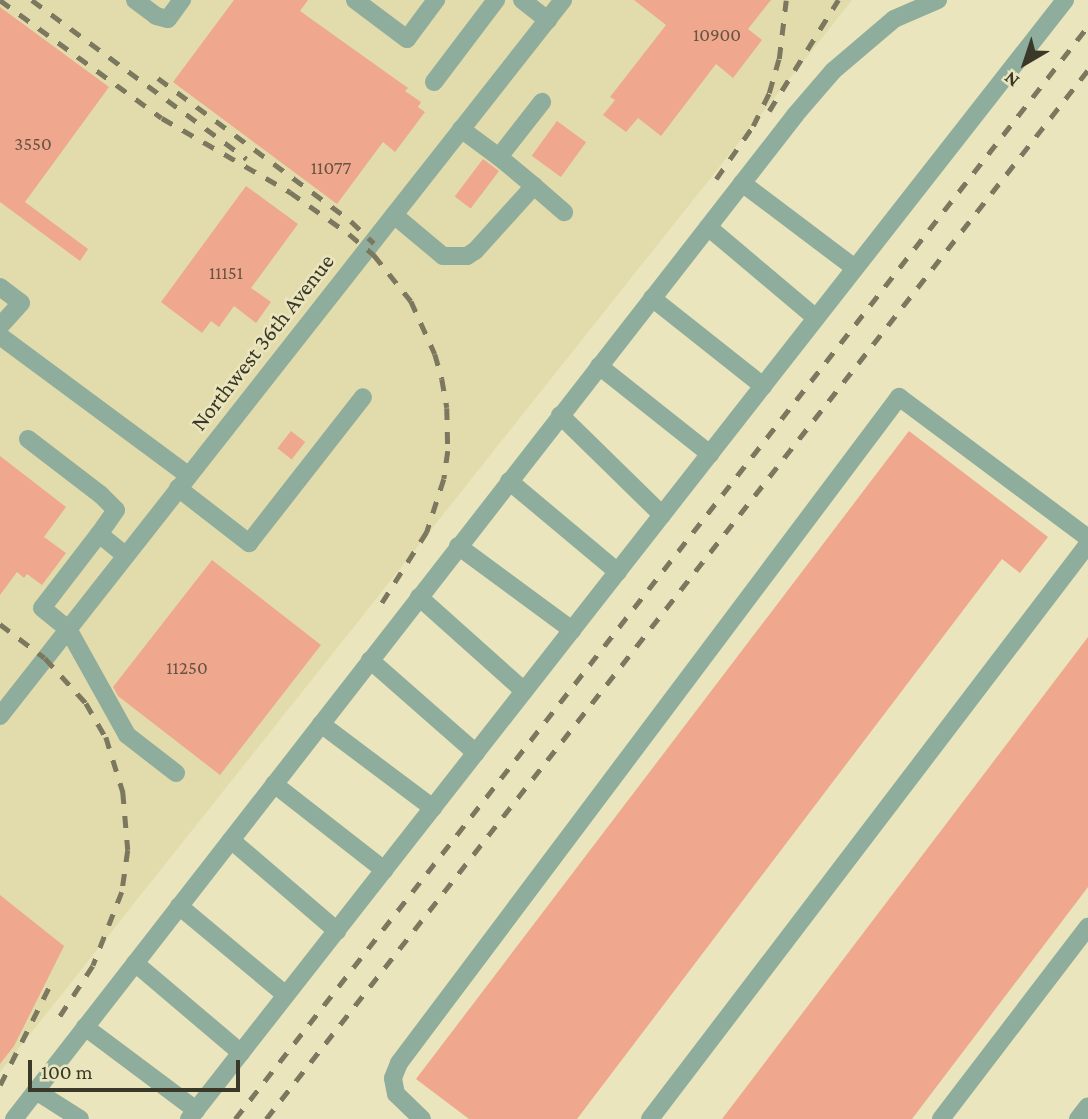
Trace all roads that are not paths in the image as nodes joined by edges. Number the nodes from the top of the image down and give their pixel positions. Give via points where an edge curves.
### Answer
1 (135, 0) edge
2 (182, 0) edge
3 (355, 0) edge
4 (496, 0) edge
5 (522, 0) edge
6 (563, 0) edge
7 (938, 0) edge
8 (1065, 0) edge
9 (434, 1) edge
10 (548, 20) junction
11 (434, 82) dead end
12 (542, 102) dead end
13 (461, 129) junction
14 (499, 157) junction
15 (742, 183) junction
16 (534, 186) junction
17 (564, 212) dead end
18 (394, 215) junction
19 (708, 227) junction
20 (855, 268) junction
21 (0, 287) edge
22 (652, 298) junction
23 (816, 318) junction
24 (0, 326) edge
25 (0, 336) edge
26 (599, 366) junction
27 (763, 386) junction
28 (363, 397) dead end
29 (560, 415) junction
30 (28, 439) dead end
31 (710, 454) junction
32 (183, 481) junction
33 (509, 481) junction
34 (662, 515) junction
35 (99, 534) junction
36 (1088, 538) edge
37 (1088, 544) edge
38 (458, 546) junction
39 (125, 555) junction
40 (618, 572) junction
41 (419, 597) junction
42 (68, 629) junction
43 (572, 630) junction
44 (370, 660) junction
45 (524, 691) junction
46 (0, 716) edge
47 (321, 724) junction
48 (476, 753) junction
49 (176, 773) dead end
50 (274, 784) junction
51 (433, 808) junction
52 (231, 840) junction
53 (384, 870) junction
54 (179, 906) junction
55 (1088, 927) edge
56 (337, 930) junction
57 (135, 963) junction
58 (286, 995) junction
59 (85, 1027) junction
60 (241, 1053) junction
61 (36, 1091) junction
62 (1088, 1106) edge
63 (193, 1114) edge
64 (14, 1119) edge
65 (80, 1119) edge
66 (422, 1119) edge
67 (650, 1119) edge
68 (942, 1119) edge
69 (1077, 1119) edge

1 - 2 street via 162,19 169,19
3 - 9 street via 407,39
4 - 11 street
5 - 10 street
6 - 10 street, Northwest 36th Avenue
7 - 15 street via 894,19 833,71
8 - 20 street
10 - 13 street, Northwest 36th Avenue
12 - 14 street
13 - 14 street
13 - 18 street, Northwest 36th Avenue
14 - 16 street
15 - 19 street
15 - 20 street
16 - 17 street
16 - 18 street via 467,256 443,256
18 - 32 street, Northwest 36th Avenue
19 - 22 street
19 - 23 street
20 - 23 street
21 - 24 street via 21,303
22 - 26 street
22 - 27 street
23 - 27 street
25 - 32 street
26 - 29 street
26 - 31 street
27 - 31 street
28 - 32 street via 249,544
29 - 33 street
29 - 34 street
30 - 35 street via 116,510
31 - 34 street
32 - 39 street, Northwest 36th Avenue
33 - 38 street
33 - 40 street
34 - 40 street
35 - 39 street
35 - 42 street via 42,608
36 - 66 street via 899,397 399,1063 393,1078 396,1094
37 - 67 street
38 - 41 street
38 - 43 street
39 - 42 street, Northwest 36th Avenue
40 - 43 street
41 - 44 street
41 - 45 street
42 - 46 street, Northwest 36th Avenue
42 - 49 street via 127,735
43 - 45 street
44 - 47 street
44 - 48 street
45 - 48 street
47 - 50 street
47 - 51 street
48 - 51 street
50 - 52 street
50 - 53 street
51 - 53 street
52 - 54 street
52 - 56 street
53 - 56 street
54 - 57 street
54 - 58 street
55 - 68 street
56 - 58 street
57 - 59 street
57 - 60 street
58 - 60 street
59 - 61 street
59 - 63 street
60 - 63 street
61 - 64 street
61 - 65 street
62 - 69 street

